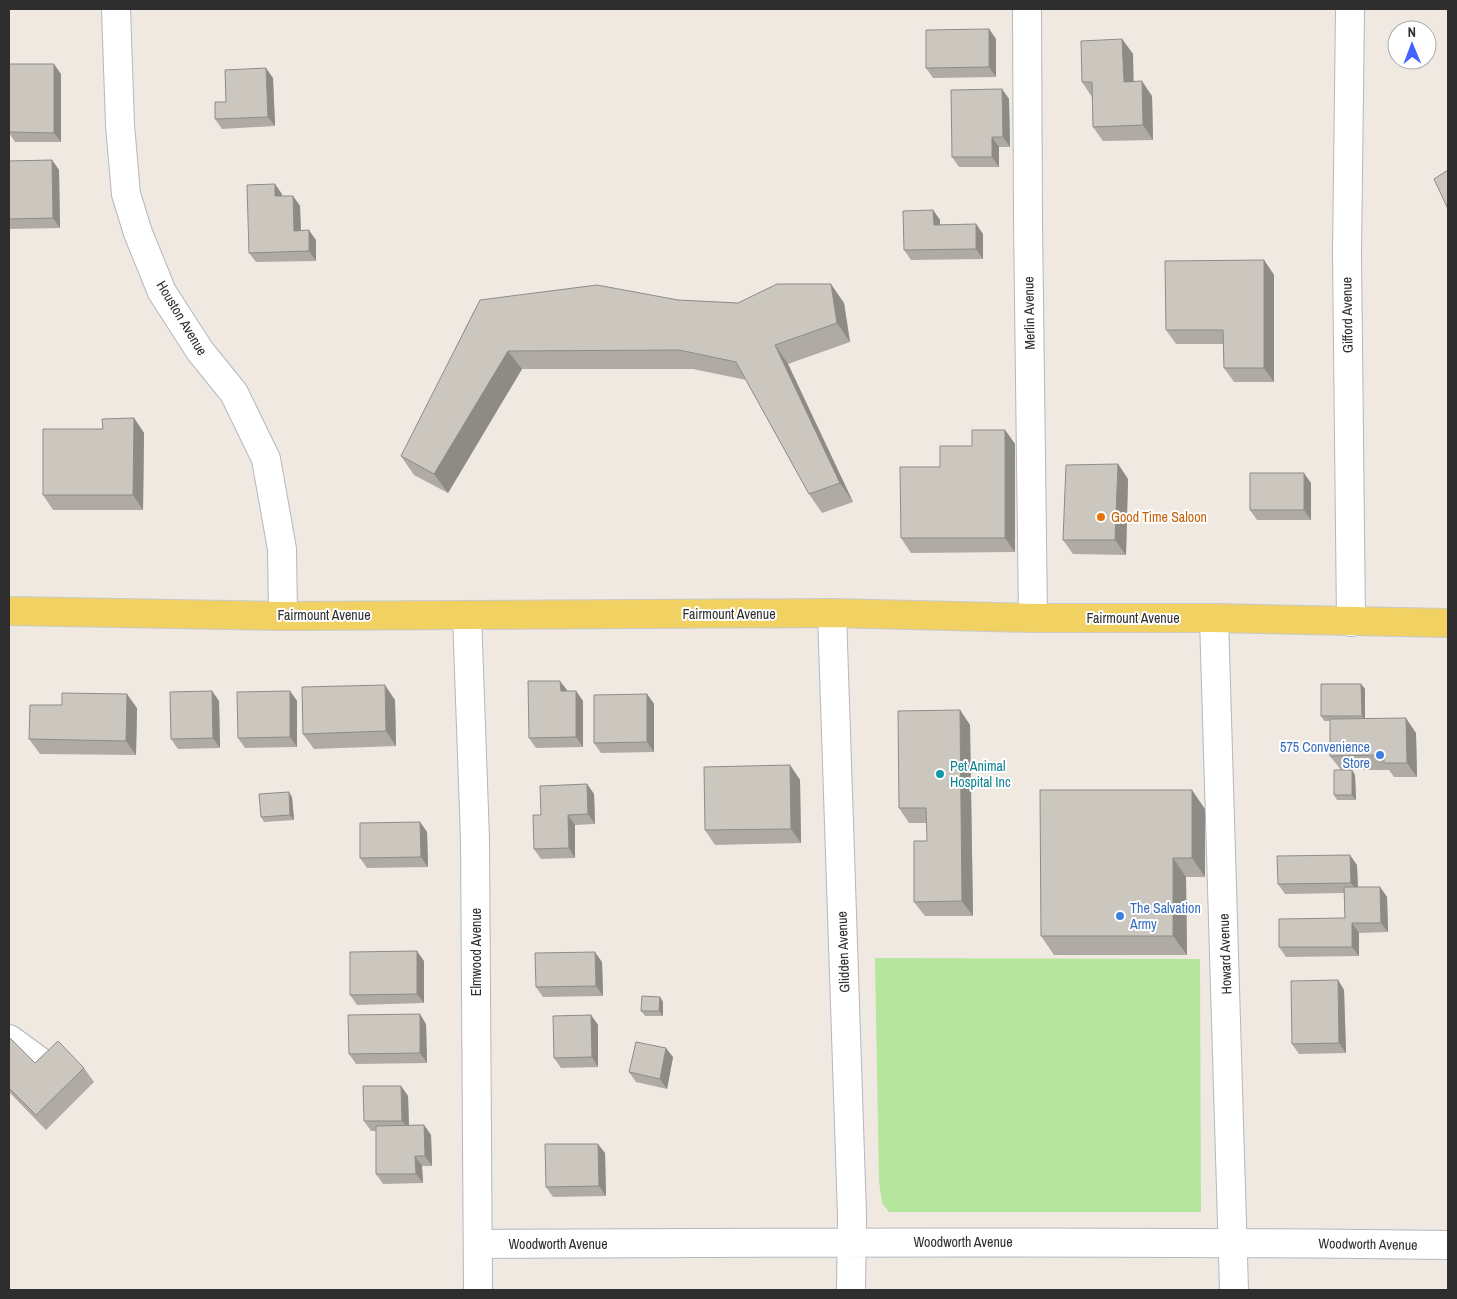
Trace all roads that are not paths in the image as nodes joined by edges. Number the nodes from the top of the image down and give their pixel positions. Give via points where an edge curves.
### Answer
1 (116, 9) edge
2 (1027, 9) edge
3 (1350, 9) edge
4 (9, 611) edge
5 (832, 613) junction
6 (467, 615) junction
7 (283, 616) junction
8 (1033, 618) junction
9 (1214, 618) junction
10 (1351, 622) junction
11 (1448, 623) edge
12 (9, 1039) edge
13 (42, 1063) edge
14 (852, 1242) junction
15 (1234, 1243) junction
16 (478, 1244) junction
17 (1448, 1245) edge
18 (478, 1290) edge
19 (852, 1290) edge
20 (1234, 1290) edge

1 - 7 street, Houston Avenue via 126,194 162,292 200,351 234,393 266,459 282,549
2 - 8 street, Merlin Avenue
3 - 10 street, Gifford Avenue via 1347,254
4 - 7 main road, Fairmount Avenue
5 - 6 main road, Fairmount Avenue
5 - 8 main road, Fairmount Avenue
5 - 14 street, Glidden Avenue
6 - 7 main road, Fairmount Avenue
6 - 16 street, Elmwood Avenue via 476,838
8 - 9 main road, Fairmount Avenue
9 - 10 main road, Fairmount Avenue
9 - 15 street, Howard Avenue
10 - 11 main road, Fairmount Avenue
12 - 13 street
14 - 15 street, Woodworth Avenue
14 - 16 street, Woodworth Avenue
14 - 19 street, Glidden Avenue
15 - 17 street, Woodworth Avenue
15 - 20 street, Howard Avenue
16 - 18 street, Elmwood Avenue

